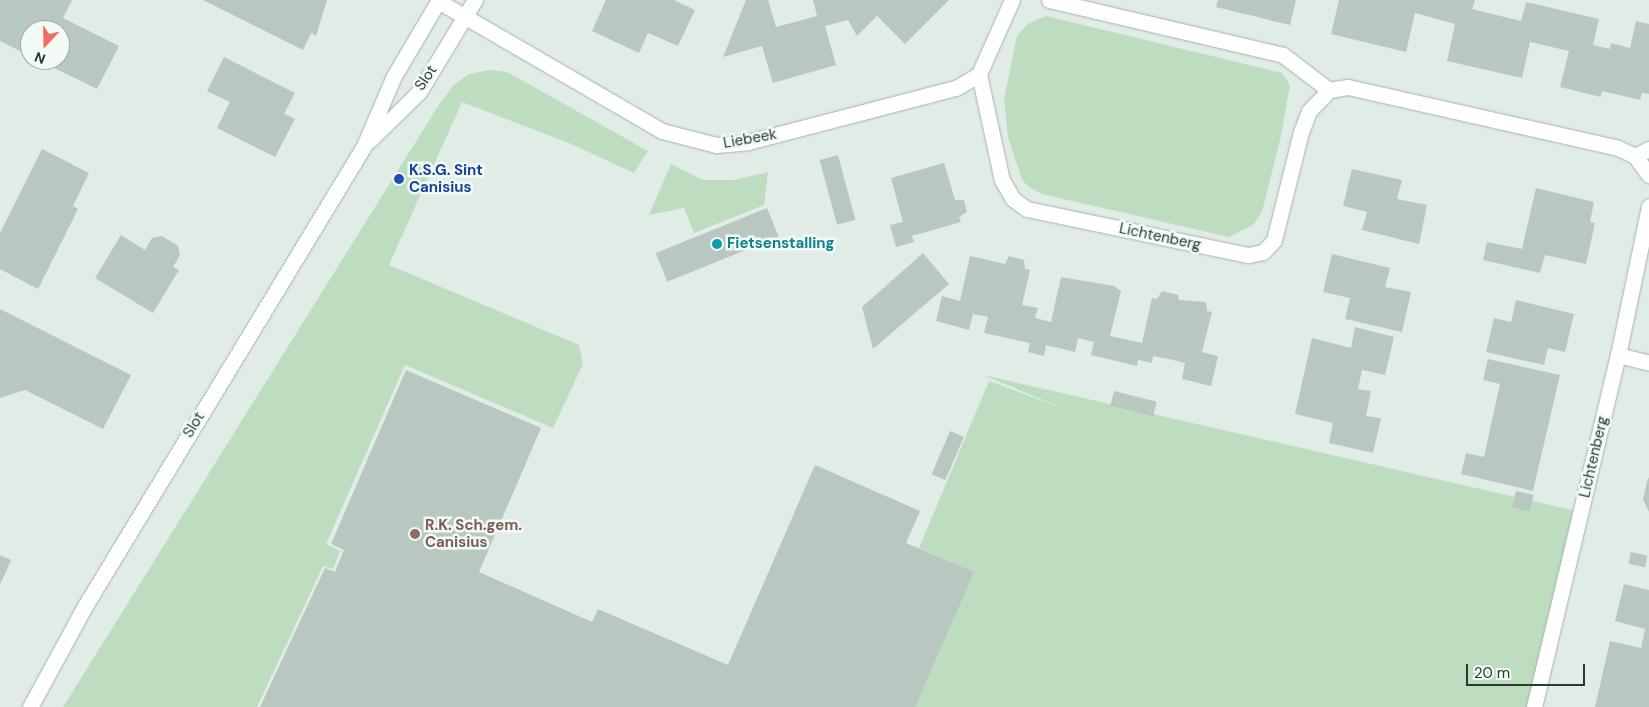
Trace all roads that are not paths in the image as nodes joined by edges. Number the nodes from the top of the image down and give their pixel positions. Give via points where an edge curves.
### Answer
1 (438, 0) edge
2 (475, 0) edge
3 (1012, 0) edge
4 (1050, 0) edge
5 (466, 17) junction
6 (979, 74) junction
7 (1329, 90) junction
8 (364, 146) junction
9 (1649, 149) edge
10 (1635, 156) junction
11 (1649, 175) edge
12 (1649, 206) edge
13 (1618, 355) junction
14 (1649, 363) edge
15 (30, 707) edge
16 (1534, 707) edge

1 - 5 street, Liebeek
1 - 8 street, Slot via 394,76
2 - 5 street, Slot
3 - 6 street
4 - 7 street via 1283,55
5 - 6 street, Liebeek via 662,131 716,146 748,142 956,88
5 - 8 street, Slot via 419,92
6 - 7 street, Lichtenberg via 1002,180 1013,200 1027,209 1248,255 1263,252 1274,240 1309,110
7 - 10 street via 1348,86 1618,148
8 - 15 street, Slot via 85,606
9 - 10 street
10 - 11 street
12 - 13 street, Lichtenberg
13 - 14 street
13 - 16 street, Lichtenberg

